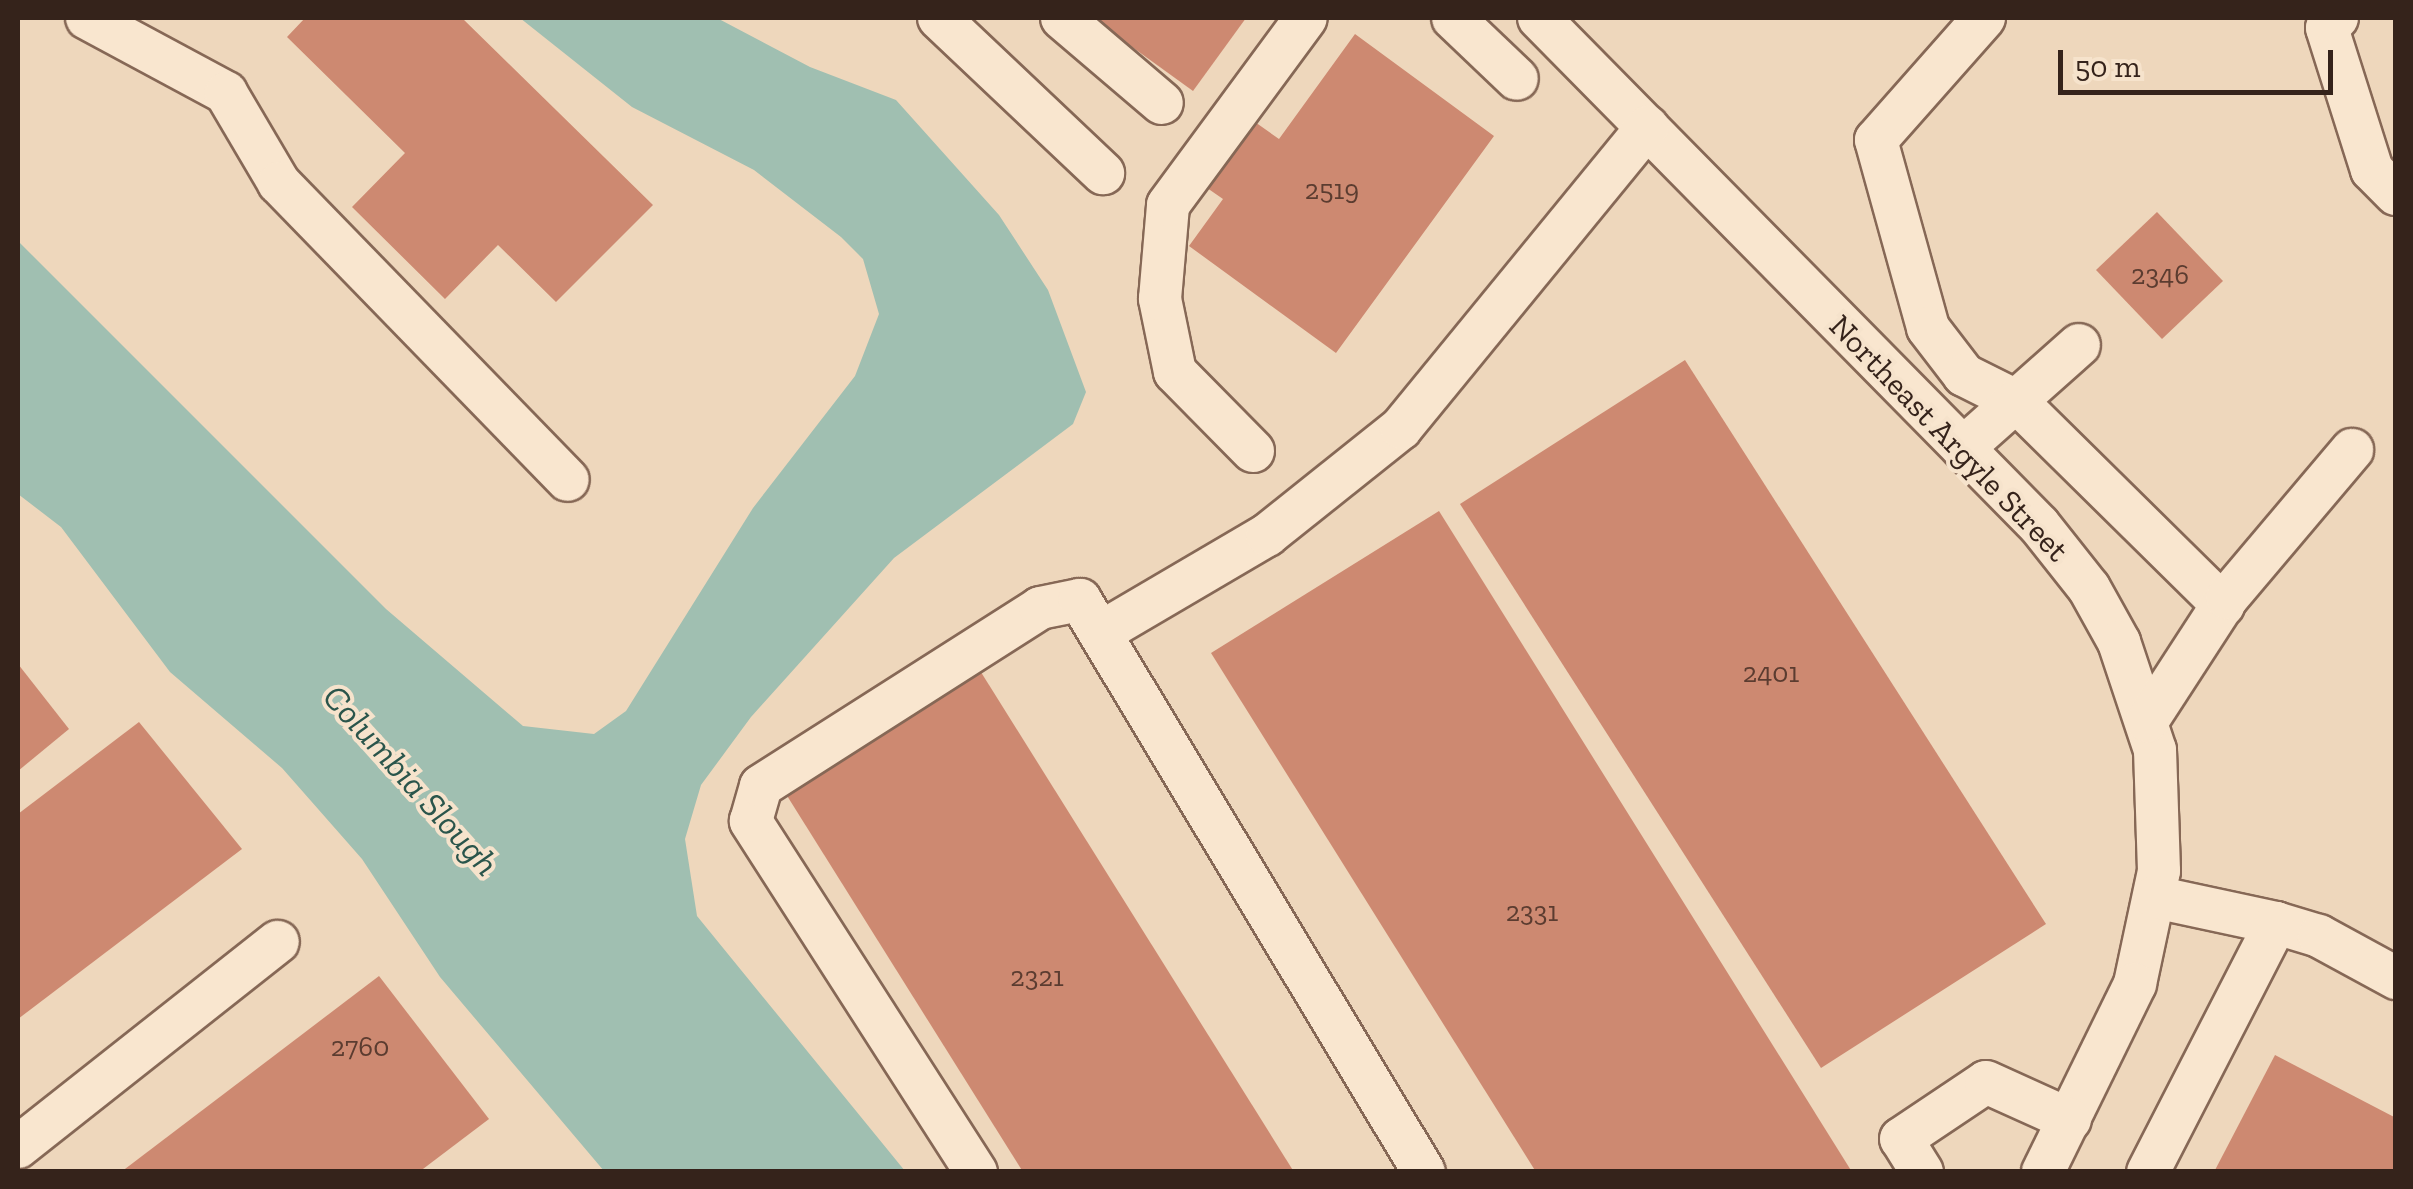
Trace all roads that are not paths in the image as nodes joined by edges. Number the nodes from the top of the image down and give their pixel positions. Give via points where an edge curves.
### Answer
1 (87, 18) edge
2 (940, 18) edge
3 (1062, 18) edge
4 (1306, 18) edge
5 (1453, 18) edge
6 (1538, 18) edge
7 (1984, 18) edge
8 (2337, 18) edge
9 (1517, 79) dead end
10 (1162, 103) dead end
11 (1647, 127) junction
12 (1103, 172) dead end
13 (2396, 194) edge
14 (2078, 345) dead end
15 (2016, 401) junction
16 (1963, 448) junction
17 (2352, 450) dead end
18 (1253, 451) dead end
19 (568, 480) dead end
20 (2223, 605) junction
21 (1100, 633) junction
22 (2147, 722) junction
23 (2155, 897) junction
24 (2276, 923) junction
25 (278, 942) dead end
26 (2396, 978) edge
27 (2070, 1120) junction
28 (18, 1148) edge
29 (976, 1172) edge
30 (1424, 1172) edge
31 (1922, 1172) edge
32 (2043, 1172) edge
33 (2148, 1172) edge

1 - 19 street via 226,92 279,183
2 - 12 street
3 - 10 street
4 - 18 street via 1168,206 1160,299 1176,372
5 - 9 street
6 - 11 street, Northeast Argyle Street
7 - 15 street via 1876,140 1928,328 1964,376
8 - 13 street via 2327,28 2372,170
11 - 16 street, Northeast Argyle Street
11 - 21 street via 1401,428 1267,535
14 - 15 street
15 - 16 street
15 - 20 street
16 - 22 street, Northeast Argyle Street via 2039,525 2088,588 2119,642
17 - 20 street
20 - 22 street
21 - 29 street via 1080,600 1040,608 761,786 751,821
21 - 30 street
22 - 23 street, Northeast Argyle Street via 2160,814
23 - 24 street
23 - 27 street, Northeast Argyle Street via 2134,984
24 - 26 street via 2318,936
24 - 33 street
25 - 28 street
27 - 31 street via 1986,1082 1901,1140
27 - 32 street, Northeast Argyle Street

